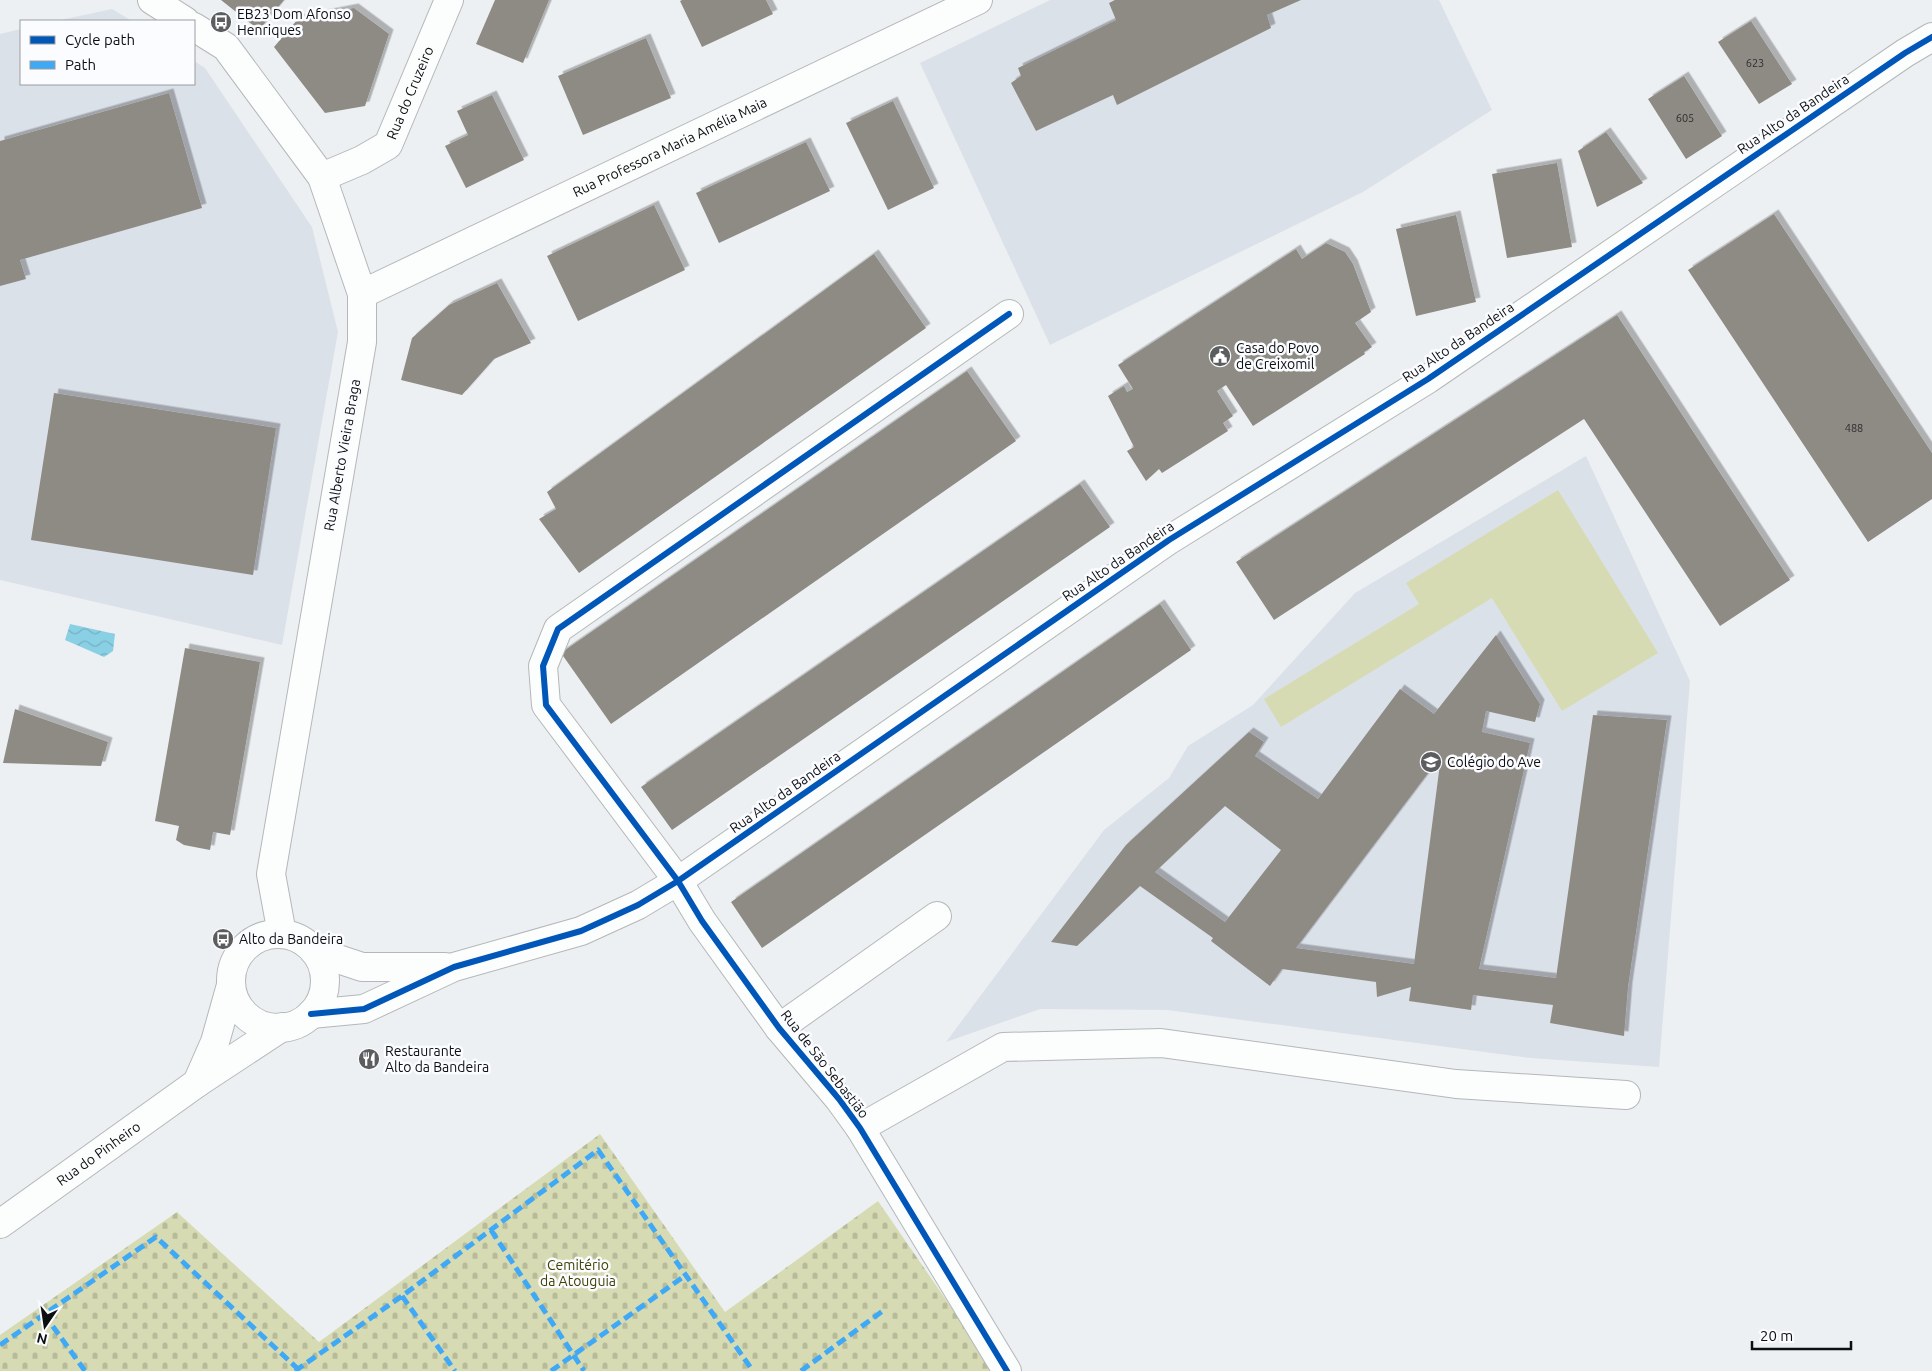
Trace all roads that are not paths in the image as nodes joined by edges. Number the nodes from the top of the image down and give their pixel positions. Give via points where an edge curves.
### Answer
1 (152, 0) edge
2 (449, 0) edge
3 (978, 0) edge
4 (183, 20) edge
5 (195, 28) edge
6 (1932, 37) edge
7 (322, 177) junction
8 (362, 294) junction
9 (1009, 314) dead end
10 (678, 881) junction
11 (937, 916) dead end
12 (282, 934) junction
13 (314, 951) junction
14 (454, 967) junction
15 (231, 985) junction
16 (312, 1014) junction
17 (282, 1027) junction
18 (779, 1028) junction
19 (197, 1083) junction
20 (1626, 1094) dead end
21 (860, 1128) junction
22 (0, 1224) edge
23 (1007, 1371) edge

1 - 4 street
2 - 7 street, Rua do Cruzeiro via 388,145
3 - 8 street, Rua Professora Maria Amélia Maia
5 - 7 street, Rua Alberto Vieira Braga via 226,47
6 - 10 street, Rua Alto da Bandeira via 1428,379 1169,540
7 - 8 street, Rua Alberto Vieira Braga
8 - 12 street, Rua Alberto Vieira Braga via 362,342 270,874
9 - 10 street, Rua de São Sebastião via 558,629 544,666 546,705
10 - 14 street, Rua Alto da Bandeira via 638,905 581,931
10 - 18 street, Rua de São Sebastião
11 - 18 street
12 - 13 street via 303,940
12 - 15 street via 265,935 244,948 235,961
13 - 14 street, Rua Alto da Bandeira via 362,967
13 - 16 street via 323,967 325,984 321,1000
14 - 16 street, Rua Alto da Bandeira via 364,1009
15 - 17 street via 235,1000 248,1018 263,1025
15 - 19 street via 215,1042
16 - 17 street
17 - 19 street, Rua do Pinheiro
18 - 21 street, Rua de São Sebastião
19 - 22 street, Rua do Pinheiro
20 - 21 street via 1456,1084 1161,1043 1003,1047
21 - 23 street, Rua de São Sebastião

